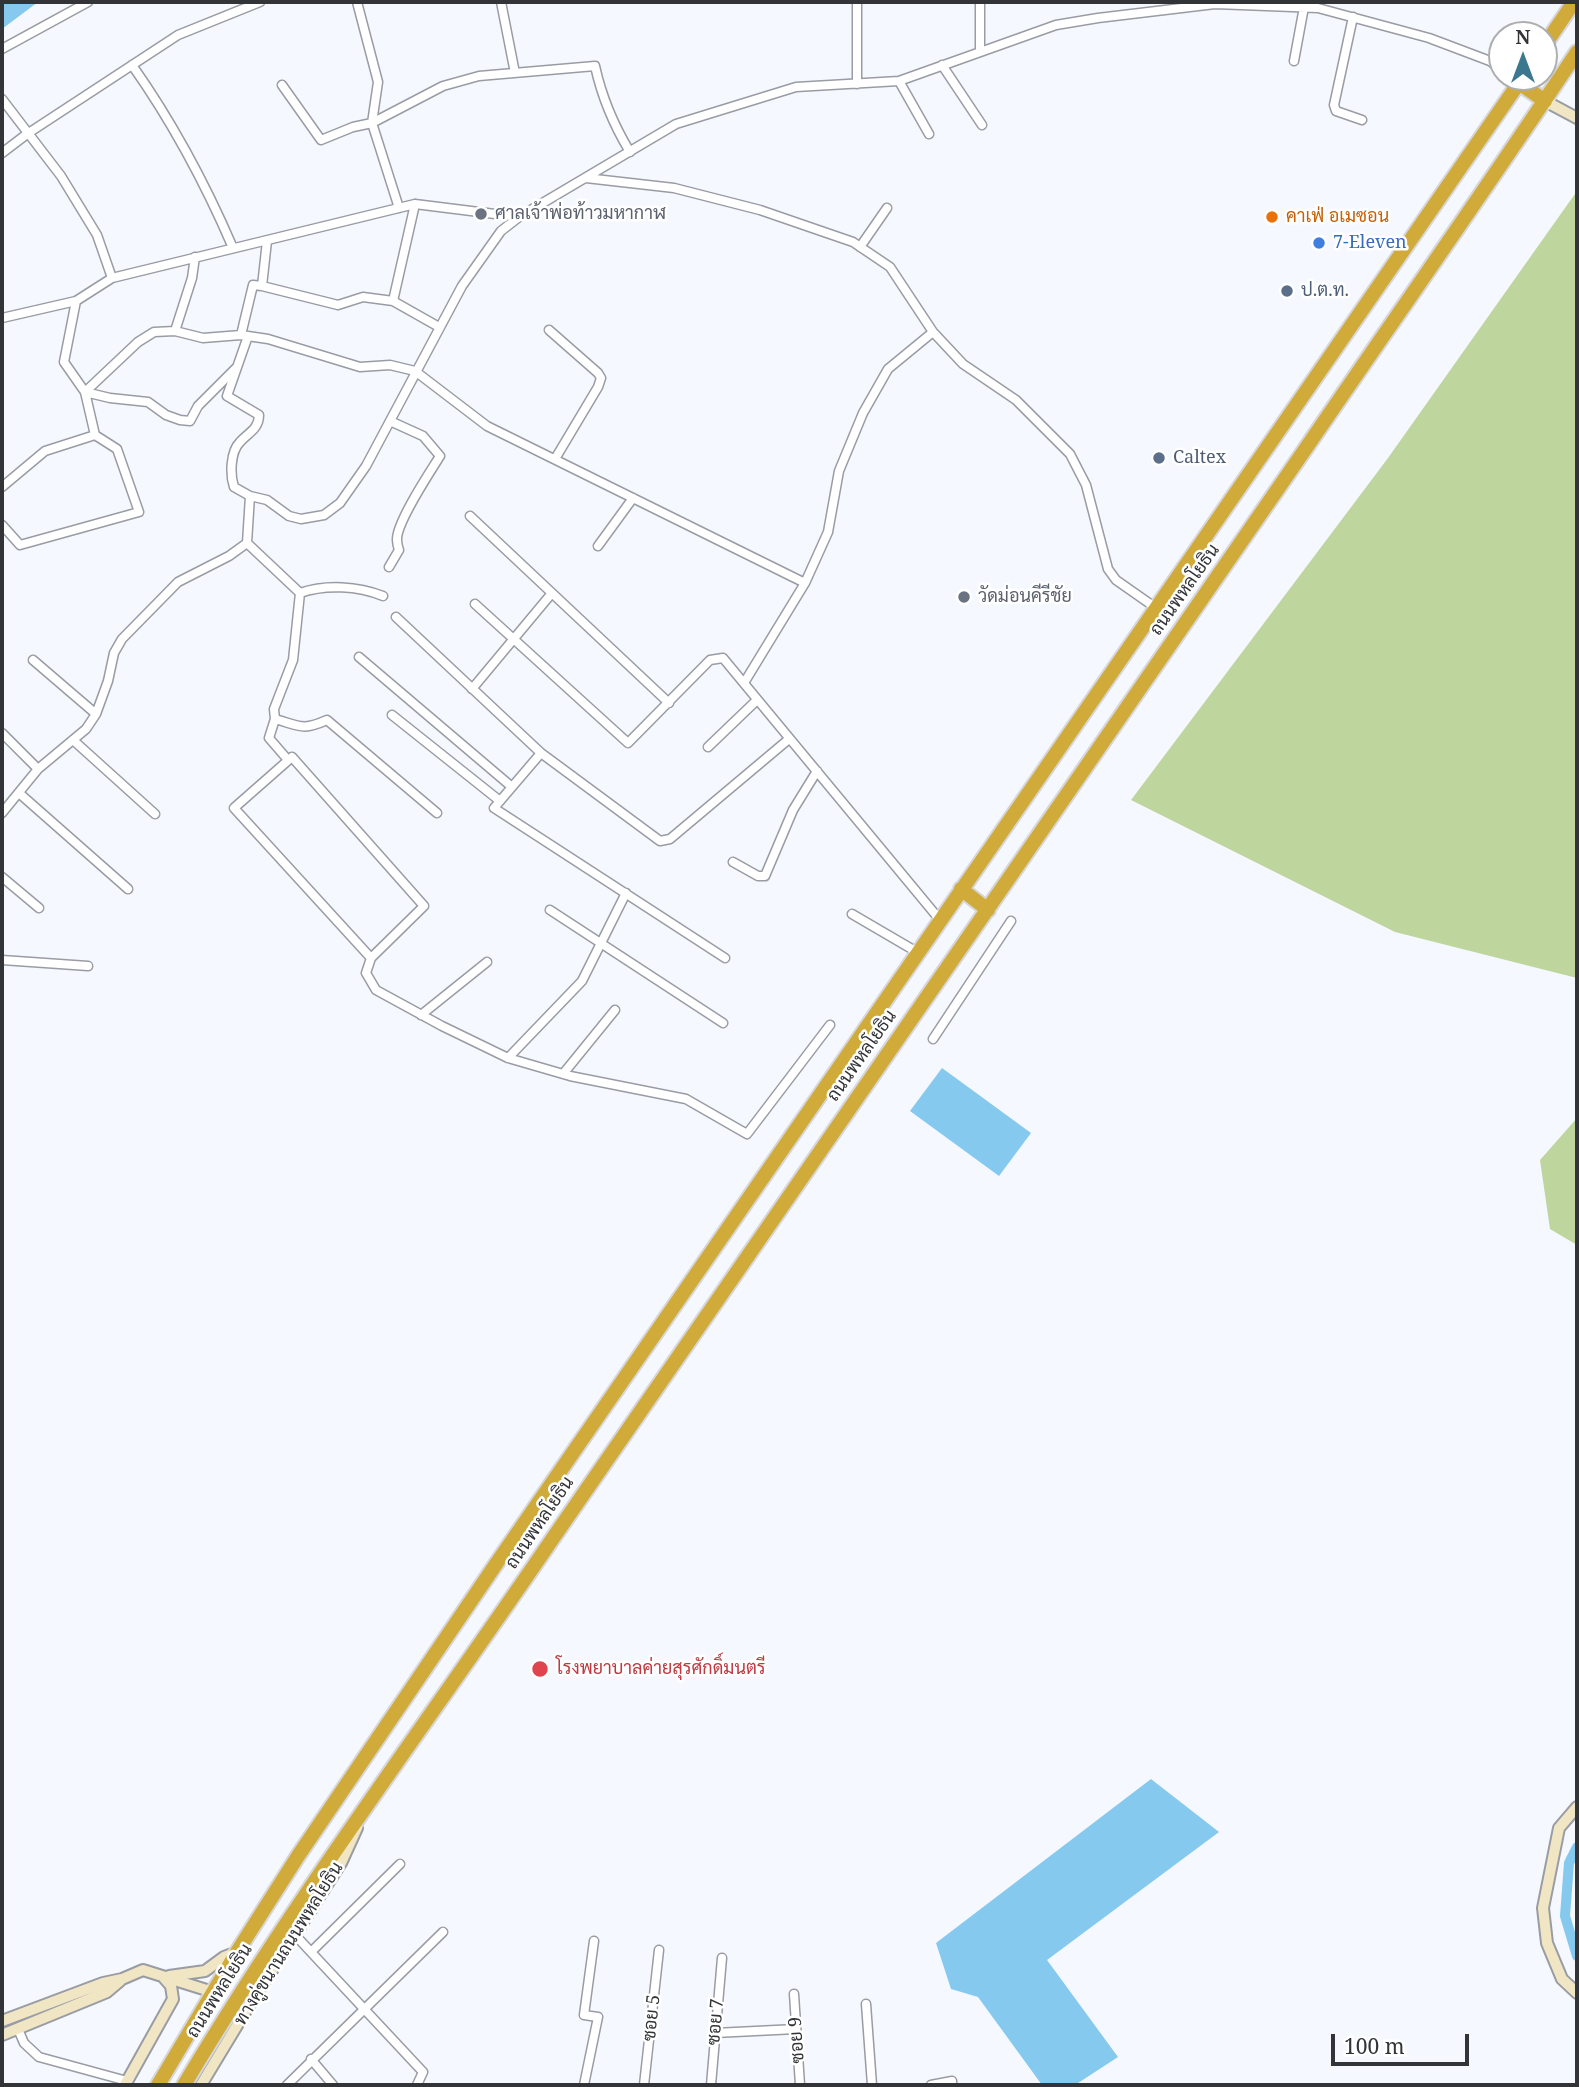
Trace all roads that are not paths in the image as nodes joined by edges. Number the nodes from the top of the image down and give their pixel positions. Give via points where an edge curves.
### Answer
1 (88, 2) edge
2 (260, 2) edge
3 (357, 2) edge
4 (501, 2) edge
5 (857, 2) edge
6 (980, 2) edge
7 (1574, 2) edge
8 (1304, 7) junction
9 (1353, 17) junction
10 (1558, 25) edge
11 (2, 49) edge
12 (979, 51) junction
13 (1577, 52) edge
14 (1488, 60) edge
15 (1294, 61) dead end
16 (132, 65) junction
17 (942, 65) junction
18 (515, 73) junction
19 (900, 81) junction
20 (857, 83) junction
21 (282, 86) dead end
22 (1510, 91) edge
23 (1533, 91) edge
24 (2, 99) edge
25 (1545, 101) junction
26 (1577, 118) edge
27 (1362, 120) dead end
28 (372, 123) junction
29 (982, 125) dead end
30 (27, 134) junction
31 (929, 134) dead end
32 (630, 152) junction
33 (2, 153) edge
34 (586, 178) junction
35 (415, 204) junction
36 (399, 208) junction
37 (887, 208) dead end
38 (519, 217) junction
39 (267, 241) junction
40 (860, 247) junction
41 (233, 248) junction
42 (195, 257) junction
43 (112, 278) junction
44 (262, 286) junction
45 (76, 301) junction
46 (393, 301) junction
47 (2, 318) edge
48 (439, 327) junction
49 (549, 330) dead end
50 (175, 331) junction
51 (933, 332) junction
52 (244, 335) junction
53 (237, 367) junction
54 (415, 371) junction
55 (85, 392) junction
56 (390, 421) junction
57 (95, 435) junction
58 (555, 459) junction
59 (2, 487) edge
60 (250, 496) junction
61 (633, 498) junction
62 (470, 516) dead end
63 (2, 525) edge
64 (247, 543) junction
65 (598, 546) dead end
66 (389, 567) dead end
67 (805, 583) junction
68 (300, 593) junction
69 (552, 593) junction
70 (383, 596) dead end
71 (475, 604) dead end
72 (1156, 608) junction
73 (396, 617) dead end
74 (514, 640) junction
75 (359, 657) dead end
76 (33, 660) dead end
77 (744, 683) junction
78 (472, 689) junction
79 (757, 700) junction
80 (669, 703) junction
81 (96, 714) junction
82 (392, 715) dead end
83 (275, 719) junction
84 (2, 733) edge
85 (789, 739) junction
86 (73, 740) junction
87 (708, 747) dead end
88 (541, 752) junction
89 (288, 760) junction
90 (38, 769) junction
91 (817, 772) junction
92 (512, 787) junction
93 (19, 793) junction
94 (500, 801) junction
95 (2, 813) edge
96 (155, 814) dead end
97 (438, 814) dead end
98 (733, 862) dead end
99 (2, 877) edge
100 (128, 889) dead end
101 (961, 889) junction
102 (626, 893) junction
103 (39, 908) dead end
104 (988, 910) junction
105 (550, 911) dead end
106 (852, 914) dead end
107 (940, 920) junction
108 (1012, 920) dead end
109 (601, 944) junction
110 (917, 952) junction
111 (371, 958) junction
112 (725, 958) dead end
113 (2, 960) edge
114 (487, 962) dead end
115 (88, 966) dead end
116 (615, 1010) dead end
117 (421, 1015) junction
118 (723, 1023) dead end
119 (830, 1025) dead end
120 (933, 1039) dead end
121 (508, 1058) junction
122 (563, 1074) junction
123 (369, 1800) junction
124 (1577, 1807) edge
125 (400, 1864) dead end
126 (443, 1932) dead end
127 (296, 1936) junction
128 (594, 1941) dead end
129 (659, 1950) dead end
130 (237, 1952) junction
131 (311, 1952) junction
132 (722, 1958) dead end
133 (163, 1977) junction
134 (122, 1979) junction
135 (213, 1992) junction
136 (1577, 1993) edge
137 (794, 1994) dead end
138 (233, 2003) junction
139 (866, 2004) dead end
140 (365, 2008) junction
141 (2, 2021) edge
142 (18, 2029) junction
143 (796, 2029) junction
144 (715, 2033) junction
145 (2, 2035) edge
146 (311, 2059) junction
147 (126, 2083) edge
148 (158, 2085) edge
149 (184, 2085) edge
150 (202, 2085) edge
151 (287, 2085) edge
152 (333, 2085) edge
153 (418, 2085) edge
154 (584, 2085) edge
155 (644, 2085) edge
156 (710, 2085) edge
157 (800, 2085) edge
158 (872, 2085) edge
159 (931, 2085) edge
160 (952, 2085) edge

1 - 11 street
2 - 16 street via 178,35
3 - 28 street via 378,82
4 - 18 street
5 - 20 street
6 - 12 street
7 - 10 highway
8 - 9 street
8 - 12 street via 1215,4 1098,18 1056,25
8 - 15 street
9 - 14 street
9 - 27 street via 1334,105 1336,111
12 - 17 street
13 - 25 highway, ถนนพหลโยธิน
16 - 30 street
16 - 41 street via 179,135
17 - 19 street
17 - 29 street
18 - 28 street via 443,86
18 - 32 street via 595,66 611,120
19 - 20 street
19 - 31 street
20 - 32 street via 786,89 676,124
21 - 28 street via 321,141
22 - 72 highway, ถนนพหลโยธิน
23 - 25 highway
24 - 30 street
25 - 26 main road
25 - 104 highway, ถนนพหลโยธิน
28 - 36 street
30 - 33 street
30 - 43 street via 48,157 97,235
32 - 34 street
34 - 38 street
34 - 40 street via 674,188 760,209
35 - 36 street
35 - 38 street
35 - 46 street
36 - 39 street
37 - 40 street
38 - 48 street via 488,246
39 - 41 street
39 - 44 street
40 - 51 street via 890,267
41 - 42 street
42 - 43 street
42 - 50 street
43 - 45 street
44 - 46 street via 338,305 363,297
44 - 52 street via 253,285
45 - 47 street
45 - 55 street via 64,362
46 - 48 street
48 - 54 street
49 - 58 street via 601,378
50 - 52 street via 203,338
50 - 55 street via 155,332 138,342
51 - 67 street via 888,369 863,413 839,471 828,532
51 - 72 street via 963,364 1016,400 1070,454 1086,485 1108,569
52 - 53 street
52 - 54 street via 360,367 390,365
53 - 55 street via 198,406 190,421 166,415 148,402
53 - 60 street via 228,398 260,418 236,447 232,466 234,487
54 - 56 street
54 - 58 street via 487,426
55 - 57 street
56 - 60 street via 366,466 340,503 324,515 312,519 289,516 267,500
56 - 66 street via 423,436 440,456 401,526 399,550
57 - 59 street via 45,451
57 - 63 street via 117,449 139,512 20,545
58 - 61 street
60 - 64 street
61 - 65 street
61 - 67 street
62 - 69 street
64 - 68 street
64 - 81 street via 178,582 122,639
67 - 77 street
68 - 70 street via 323,587 364,589
68 - 83 street via 293,660 274,709
69 - 74 street
69 - 80 street
71 - 74 street
72 - 101 highway, ถนนพหลโยธิน
73 - 78 street
74 - 78 street
74 - 80 street via 628,743
75 - 92 street
76 - 81 street
77 - 79 street
77 - 80 street via 723,658 710,660
78 - 88 street
79 - 85 street
79 - 87 street
81 - 86 street
82 - 94 street
83 - 89 street via 269,738
83 - 97 street via 304,728 327,720
84 - 90 street
85 - 88 street via 664,841 655,839
85 - 91 street
86 - 90 street
86 - 96 street
88 - 92 street
89 - 111 street via 234,808
89 - 111 street via 292,757 424,906
90 - 93 street
91 - 98 street via 793,810 765,876
91 - 107 street
92 - 94 street
93 - 95 street
93 - 100 street
94 - 102 street via 494,808
99 - 103 street
101 - 104 highway
101 - 107 highway, ถนนพหลโยธิน
102 - 109 street
102 - 112 street
104 - 123 highway, ถนนพหลโยธิน
105 - 109 street
106 - 110 street
107 - 110 highway, ถนนพหลโยธิน
108 - 120 street
109 - 118 street
109 - 121 street via 582,981
110 - 130 highway, ถนนพหลโยธิน via 494,1567
111 - 117 street via 366,973 376,990
113 - 115 street
114 - 117 street
116 - 122 street
117 - 121 street
119 - 122 street via 747,1134 686,1099
121 - 122 street
123 - 127 main road, ทางคู่ขนานถนนพหลโยธิน via 341,1863
123 - 138 highway, ถนนพหลโยธิน
124 - 136 main road via 1559,1828 1544,1908 1546,1943 1562,1979
125 - 131 street
126 - 140 street
127 - 131 street
127 - 150 main road, ทางคู่ขนานถนนพหลโยธิน
128 - 154 street via 584,2015 598,2017
129 - 155 street, ซอย 5
130 - 133 main road via 198,1974
130 - 135 highway, ถนนพหลโยธิน
131 - 140 street
132 - 144 street, ซอย 7
133 - 134 main road, ถนนพหลโยธิน via 143,1970
133 - 135 main road, ถนนพหลโยธิน
133 - 147 main road via 171,1986 173,1999
134 - 141 main road, ถนนพหลโยธิน
134 - 142 main road, ถนนพหลโยธิน via 107,1992
135 - 138 highway
135 - 148 highway, ถนนพหลโยธิน
137 - 143 street, ซอย 9
138 - 149 highway, ถนนพหลโยธิน
139 - 158 street
140 - 146 street
140 - 153 street via 423,2072
142 - 145 main road, ถนนพหลโยธิน
142 - 147 street via 24,2043 39,2057
143 - 144 street
143 - 157 street, ซอย 9
144 - 156 street, ซอย 7
146 - 151 street
146 - 152 street
159 - 160 street via 952,2081

